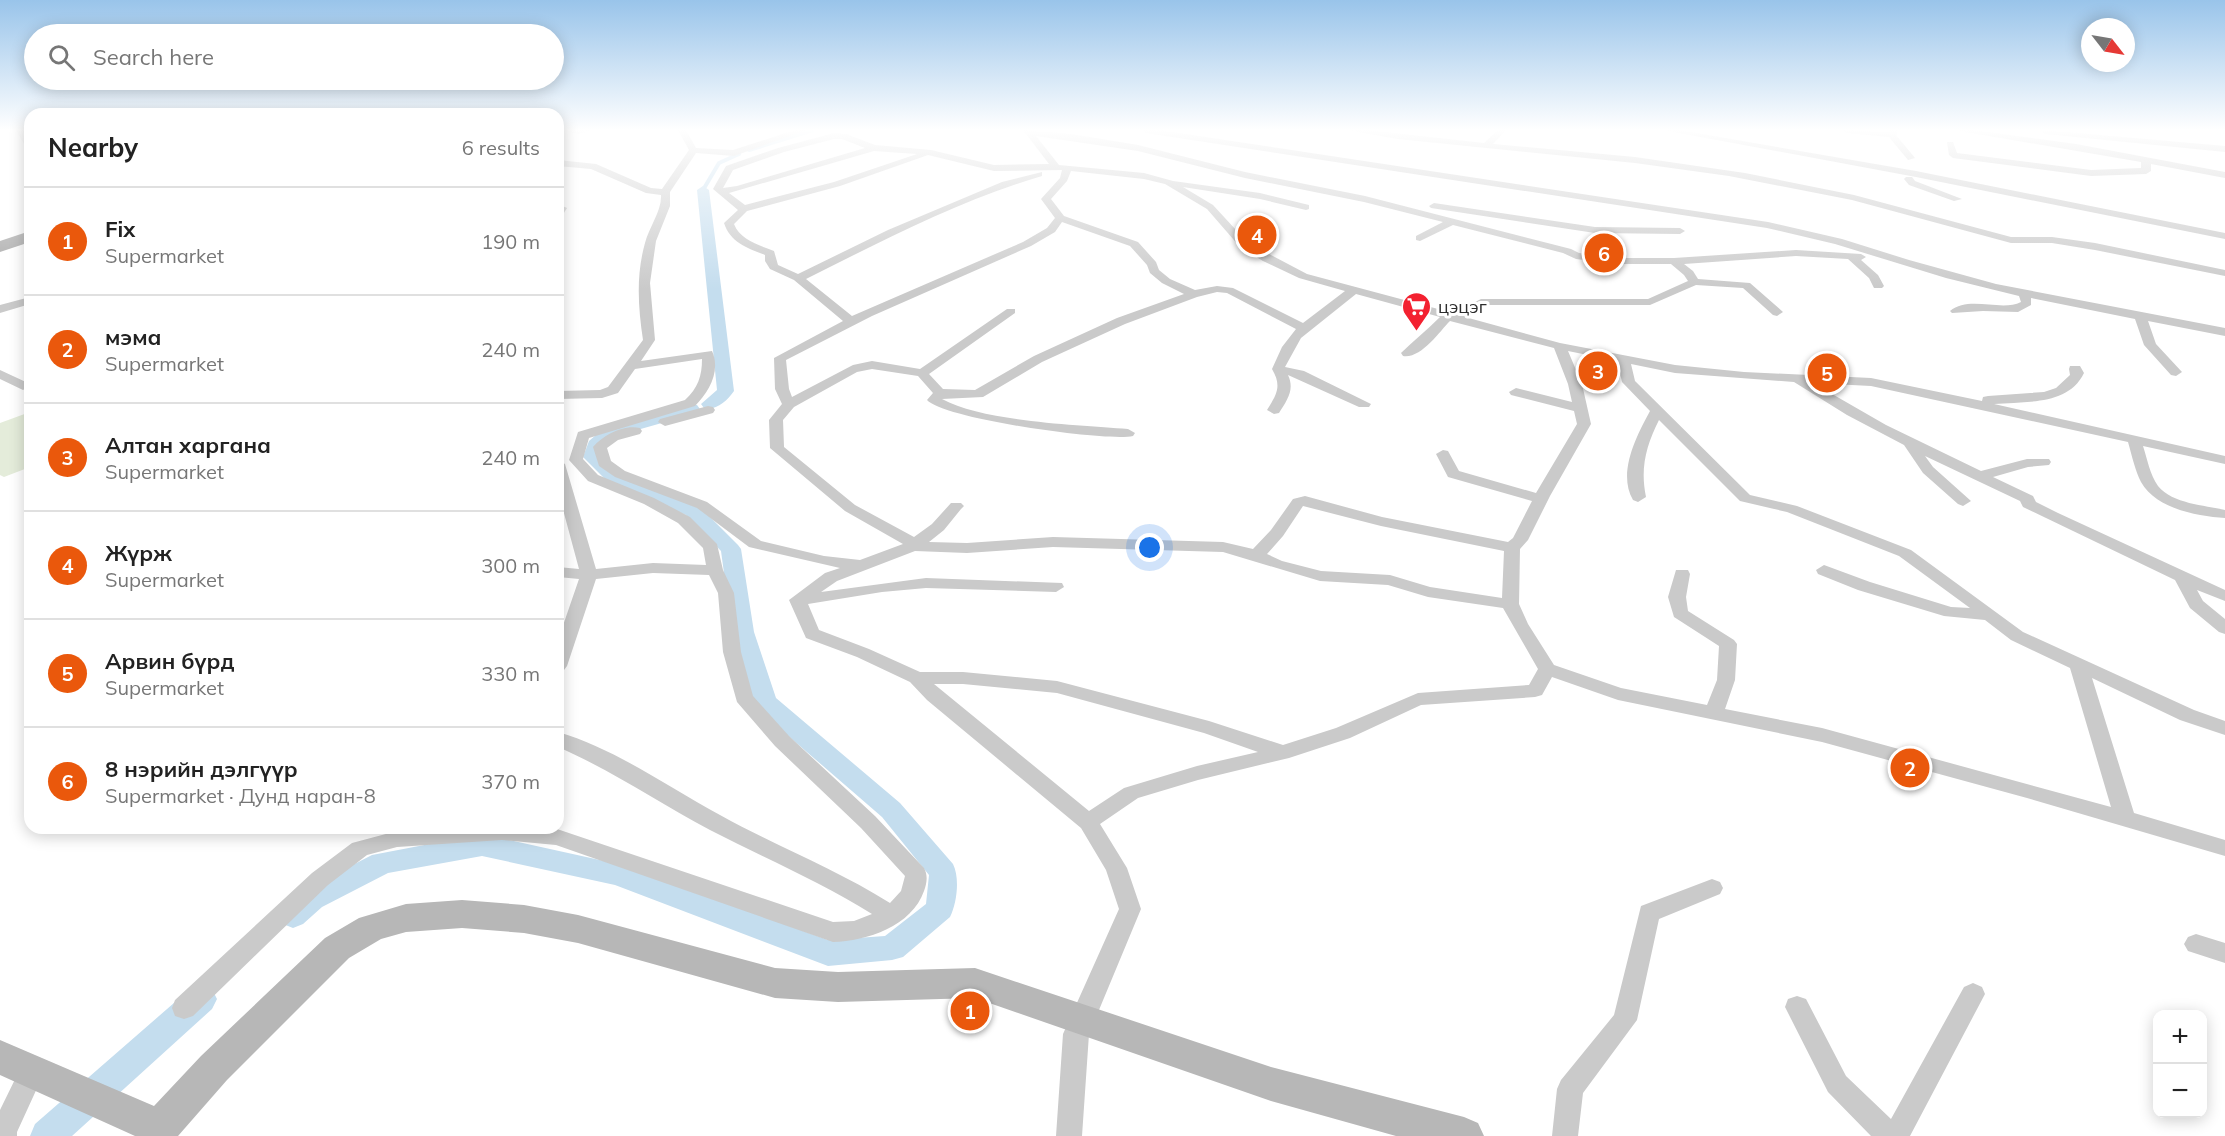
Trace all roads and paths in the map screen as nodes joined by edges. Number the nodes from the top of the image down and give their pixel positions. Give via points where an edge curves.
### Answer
1 (632, 183) edge
2 (671, 183) edge
3 (720, 183) edge
4 (758, 183) edge
5 (840, 183) edge
6 (1008, 183) edge
7 (1060, 183) edge
8 (1170, 183) edge
9 (1175, 183) edge
10 (1285, 183) edge
11 (1496, 183) edge
12 (1778, 183) edge
13 (1912, 183) edge
14 (1962, 183) edge
15 (723, 191) junction
16 (665, 192) junction
17 (1365, 199) junction
18 (1957, 199) dead end
19 (1306, 207) dead end
20 (743, 209) junction
21 (1059, 218) junction
22 (1453, 221) junction
23 (24, 223) edge
24 (2224, 224) edge
25 (1680, 231) dead end
26 (0, 232) edge
27 (2225, 235) edge
28 (24, 238) edge
29 (1420, 238) dead end
30 (0, 247) edge
31 (1849, 255) junction
32 (1889, 260) junction
33 (1674, 261) junction
34 (2225, 273) edge
35 (798, 278) junction
36 (1694, 282) junction
37 (1878, 285) dead end
38 (1354, 289) junction
39 (1194, 294) junction
40 (2024, 294) junction
41 (24, 302) edge
42 (0, 309) edge
43 (1011, 311) dead end
44 (1956, 311) dead end
45 (1777, 312) dead end
46 (1451, 317) junction
47 (2140, 317) junction
48 (851, 321) junction
49 (1303, 328) junction
50 (2225, 332) edge
51 (1559, 346) junction
52 (1407, 353) dead end
53 (1623, 358) junction
54 (631, 366) junction
55 (1278, 369) junction
56 (2075, 369) dead end
57 (2176, 372) dead end
58 (922, 373) junction
59 (0, 374) edge
60 (1796, 377) junction
61 (23, 386) dead end
62 (1516, 392) dead end
63 (940, 393) junction
64 (564, 395) edge
65 (1952, 398) junction
66 (789, 404) junction
67 (1364, 404) dead end
68 (1582, 409) junction
69 (708, 410) dead end
70 (1274, 410) dead end
71 (1657, 411) junction
72 (1128, 433) dead end
73 (2134, 440) junction
74 (1910, 444) junction
75 (1443, 454) dead end
76 (2225, 460) edge
77 (2044, 462) dead end
78 (1980, 476) junction
79 (564, 485) edge
80 (1638, 497) dead end
81 (1541, 498) junction
82 (1963, 501) dead end
83 (956, 506) dead end
84 (2224, 514) edge
85 (913, 546) junction
86 (1512, 548) junction
87 (1257, 555) junction
88 (862, 565) junction
89 (716, 570) junction
90 (1824, 570) dead end
91 (564, 573) edge
92 (1682, 574) dead end
93 (589, 575) junction
94 (2183, 579) junction
95 (1056, 587) dead end
96 (2225, 596) edge
97 (798, 600) junction
98 (1510, 604) junction
99 (1988, 615) junction
100 (2225, 628) edge
101 (564, 648) edge
102 (2079, 666) junction
103 (1547, 669) junction
104 (917, 678) junction
105 (1713, 713) junction
106 (2225, 728) edge
107 (564, 741) edge
108 (1282, 753) junction
109 (2125, 819) junction
110 (1088, 822) junction
111 (472, 834) edge
112 (524, 834) edge
113 (2225, 848) edge
114 (1712, 888) dead end
115 (892, 915) junction
116 (2196, 944) dead end
117 (2225, 953) edge
118 (1973, 994) dead end
119 (1797, 1007) dead end
120 (184, 1008) dead end
121 (1084, 1021) junction
122 (0, 1057) edge
123 (31, 1072) junction
124 (1385, 1125) edge
125 (163, 1132) edge
126 (4, 1136) edge
127 (1070, 1136) edge
128 (1464, 1136) edge
129 (1565, 1136) edge
130 (1889, 1136) edge
131 (1896, 1136) edge

1 - 16 street
2 - 16 street
3 - 15 street via 717,189
4 - 15 street
5 - 20 street
6 - 35 street via 892,232
7 - 21 street via 1046,199
8 - 38 street via 1210,207 1244,244 1267,259 1304,276
9 - 19 street
10 - 17 street
11 - 32 street via 1768,225 1860,248
12 - 34 street via 1854,198 2012,240 2068,243 2188,262
13 - 18 street
14 - 27 street
15 - 20 street
16 - 54 street via 665,208 644,269 643,304 649,340
17 - 22 street
17 - 25 street via 1411,202 1595,230
20 - 35 street via 729,223 732,232 770,253 774,267
21 - 39 street via 1134,244 1166,281
21 - 48 street via 1051,230 1027,244
22 - 29 street
22 - 33 street via 1576,256
23 - 26 main road
24 - 27 street
28 - 30 main road
31 - 32 street
31 - 33 street via 1796,253
31 - 37 street
32 - 40 street
33 - 36 street
35 - 48 street
36 - 45 street via 1746,285
36 - 46 street via 1650,302 1481,302
38 - 46 street
38 - 49 street
39 - 49 street via 1229,290
39 - 63 street via 1121,321 1038,359 978,394
40 - 44 street via 2027,303 2018,308
40 - 47 street via 2050,304
41 - 42 street
43 - 58 street
46 - 51 street
46 - 52 street
47 - 50 street
47 - 57 street via 2150,345
48 - 66 street via 780,358 782,389
49 - 55 street via 1289,345
51 - 53 street
51 - 68 street
53 - 60 street via 1675,369
53 - 71 street via 1629,382
54 - 64 street via 613,390 588,396
54 - 89 street via 708,354 709,370 701,394 690,403 583,435 576,460 594,478 684,520 711,547
55 - 67 street via 1299,374
55 - 70 street via 1286,382 1285,392
56 - 65 street via 2078,373 2067,386 2045,396 2001,401
58 - 63 street
58 - 66 street via 872,365 854,369
59 - 61 street
60 - 65 street via 1871,382
60 - 74 street via 1839,407
62 - 68 street
63 - 72 street via 934,400 938,405 971,414 1059,428
65 - 73 street
66 - 85 street via 776,420 777,448 850,508
68 - 81 street via 1584,424
69 - 88 street via 613,437 600,447 604,464 620,474 702,505 754,544 824,561
71 - 80 street via 1635,462 1633,476
71 - 99 street via 1745,498 1792,509 1905,553
73 - 76 street
73 - 84 street via 2154,491 2188,507
74 - 78 street
74 - 82 street via 1928,470
75 - 81 street via 1453,474
77 - 78 street
78 - 94 street via 2028,499 2028,504
79 - 93 street
81 - 86 street
83 - 85 street via 938,527
85 - 87 street via 967,548 1053,542 1223,548
85 - 88 street
86 - 87 street via 1305,501 1298,502
86 - 98 street
87 - 98 street via 1320,576 1390,580 1428,592
88 - 97 street via 831,577
89 - 93 street via 653,567
89 - 115 street via 726,593 732,652 744,698 916,874 911,895
90 - 99 street via 1950,612
91 - 93 street
92 - 105 street via 1677,597 1680,613 1728,644 1726,680
93 - 101 street
94 - 96 street
94 - 100 street via 2196,604
95 - 97 street via 926,583
97 - 104 street via 812,634
98 - 103 street
99 - 102 street via 2018,636
102 - 106 street
102 - 109 street
103 - 105 street via 1618,694
103 - 108 street via 1535,691 1418,699 1343,733
104 - 108 street via 1057,687 1209,728
104 - 110 street
105 - 109 street via 1822,735
107 - 115 street via 596,754 715,823
108 - 110 street via 1131,793
109 - 113 street
110 - 121 street via 1116,868 1130,909
111 - 120 street via 397,839 360,849 321,879
112 - 115 street via 557,837 833,932 849,933
114 - 129 street via 1649,913 1625,1020 1570,1089
116 - 117 street
118 - 131 street
119 - 130 street via 1837,1084
121 - 124 street
121 - 125 street via 975,983 838,987 775,983 578,929 524,919 462,914 406,918 371,928 337,948 214,1068
121 - 127 street via 1076,1034
122 - 123 street
123 - 125 street
123 - 126 street
124 - 128 street

